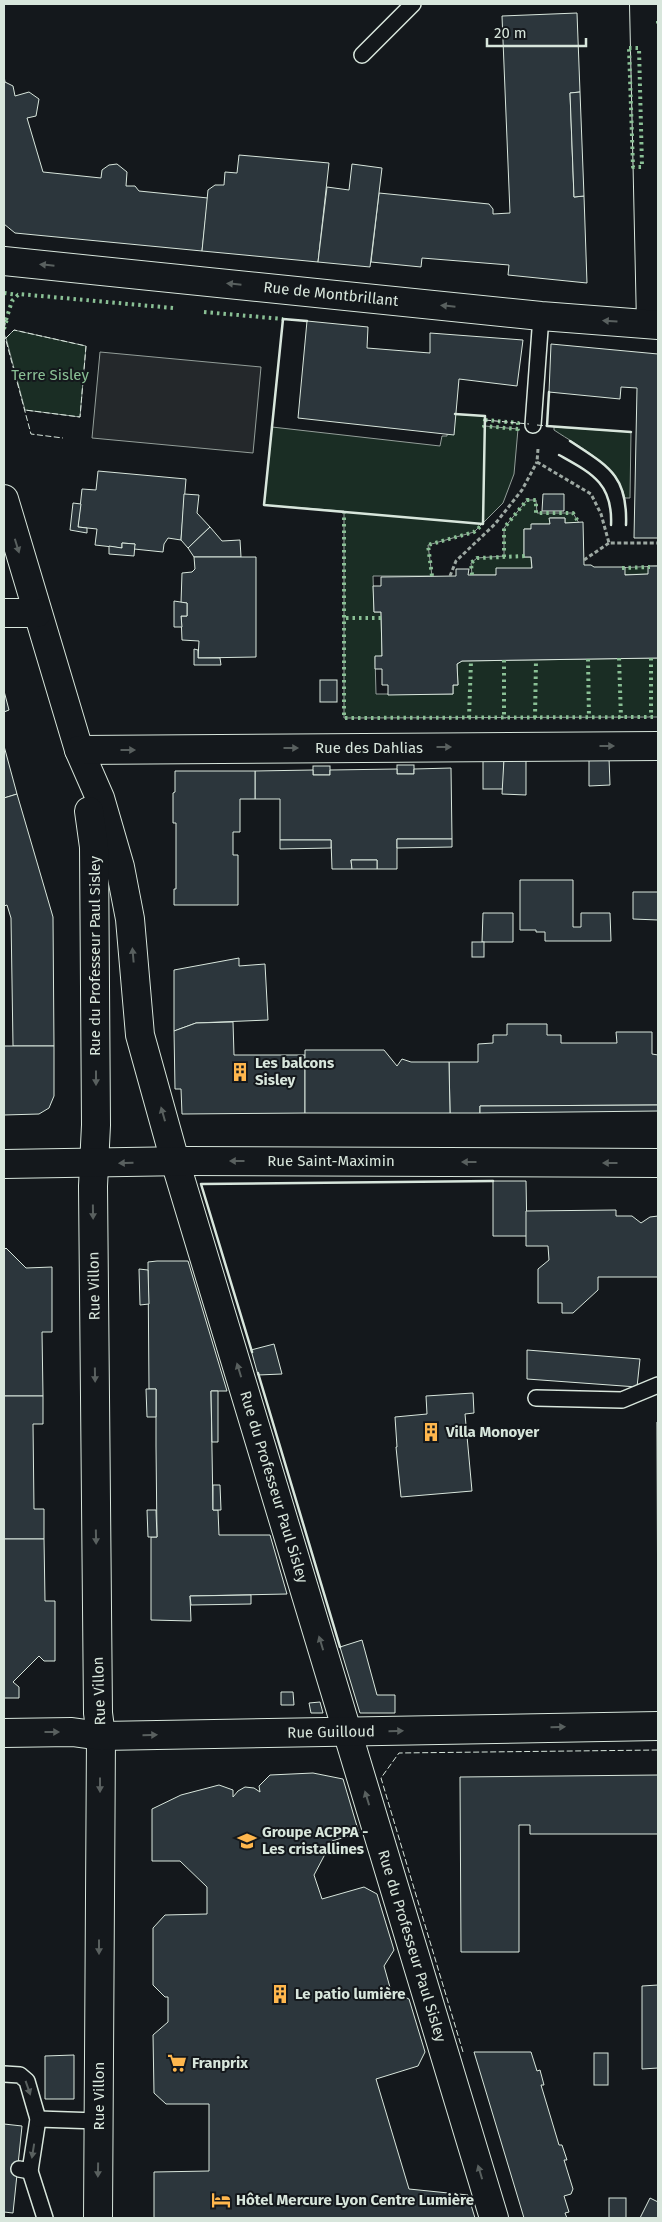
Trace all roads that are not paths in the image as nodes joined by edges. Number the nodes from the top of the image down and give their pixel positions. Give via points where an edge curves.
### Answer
1 (413, 4) edge
2 (644, 4) edge
3 (362, 55) dead end
4 (4, 261) edge
5 (542, 316) junction
6 (655, 324) edge
7 (534, 425) dead end
8 (4, 499) edge
9 (37, 613) junction
10 (4, 614) edge
11 (658, 746) edge
12 (79, 750) junction
13 (175, 1161) junction
14 (658, 1163) edge
15 (4, 1164) edge
16 (95, 1164) junction
17 (658, 1385) edge
18 (536, 1398) dead end
19 (658, 1726) edge
20 (4, 1732) edge
21 (347, 1732) junction
22 (101, 1736) junction
23 (4, 2074) edge
24 (38, 2119) junction
25 (98, 2121) junction
26 (45, 2218) edge
27 (98, 2218) edge
28 (494, 2218) edge

1 - 3 lane
2 - 6 street
5 -> 4 street, Rue de Montbrillant
6 -> 5 street, Rue de Montbrillant
5 - 7 lane
8 -> 9 street, Rue du Professeur Paul Sisley
9 - 10 street
9 - 12 street, Rue du Professeur Paul Sisley
12 -> 11 street, Rue des Dahlias
13 -> 12 street, Rue du Professeur Paul Sisley via 140,1035 130,919 120,867 100,798
12 -> 16 street, Rue du Professeur Paul Sisley via 94,847
14 -> 13 street, Rue Saint-Maximin
13 -> 16 street, Rue Saint-Maximin
21 -> 13 street, Rue du Professeur Paul Sisley
15 - 16 street, Rue Saint-Maximin
16 -> 22 street, Rue Villon via 98,1703
17 - 18 lane via 622,1400
21 -> 19 street, Rue Guilloud
20 -> 22 street, Rue Guilloud via 72,1732
22 -> 21 street, Rue Guilloud
28 -> 21 street, Rue du Professeur Paul Sisley
22 -> 25 street, Rue Villon
23 -> 24 lane via 20,2075 27,2081
24 - 25 lane
24 -> 26 lane via 24,2170
25 -> 27 street, Rue Villon

